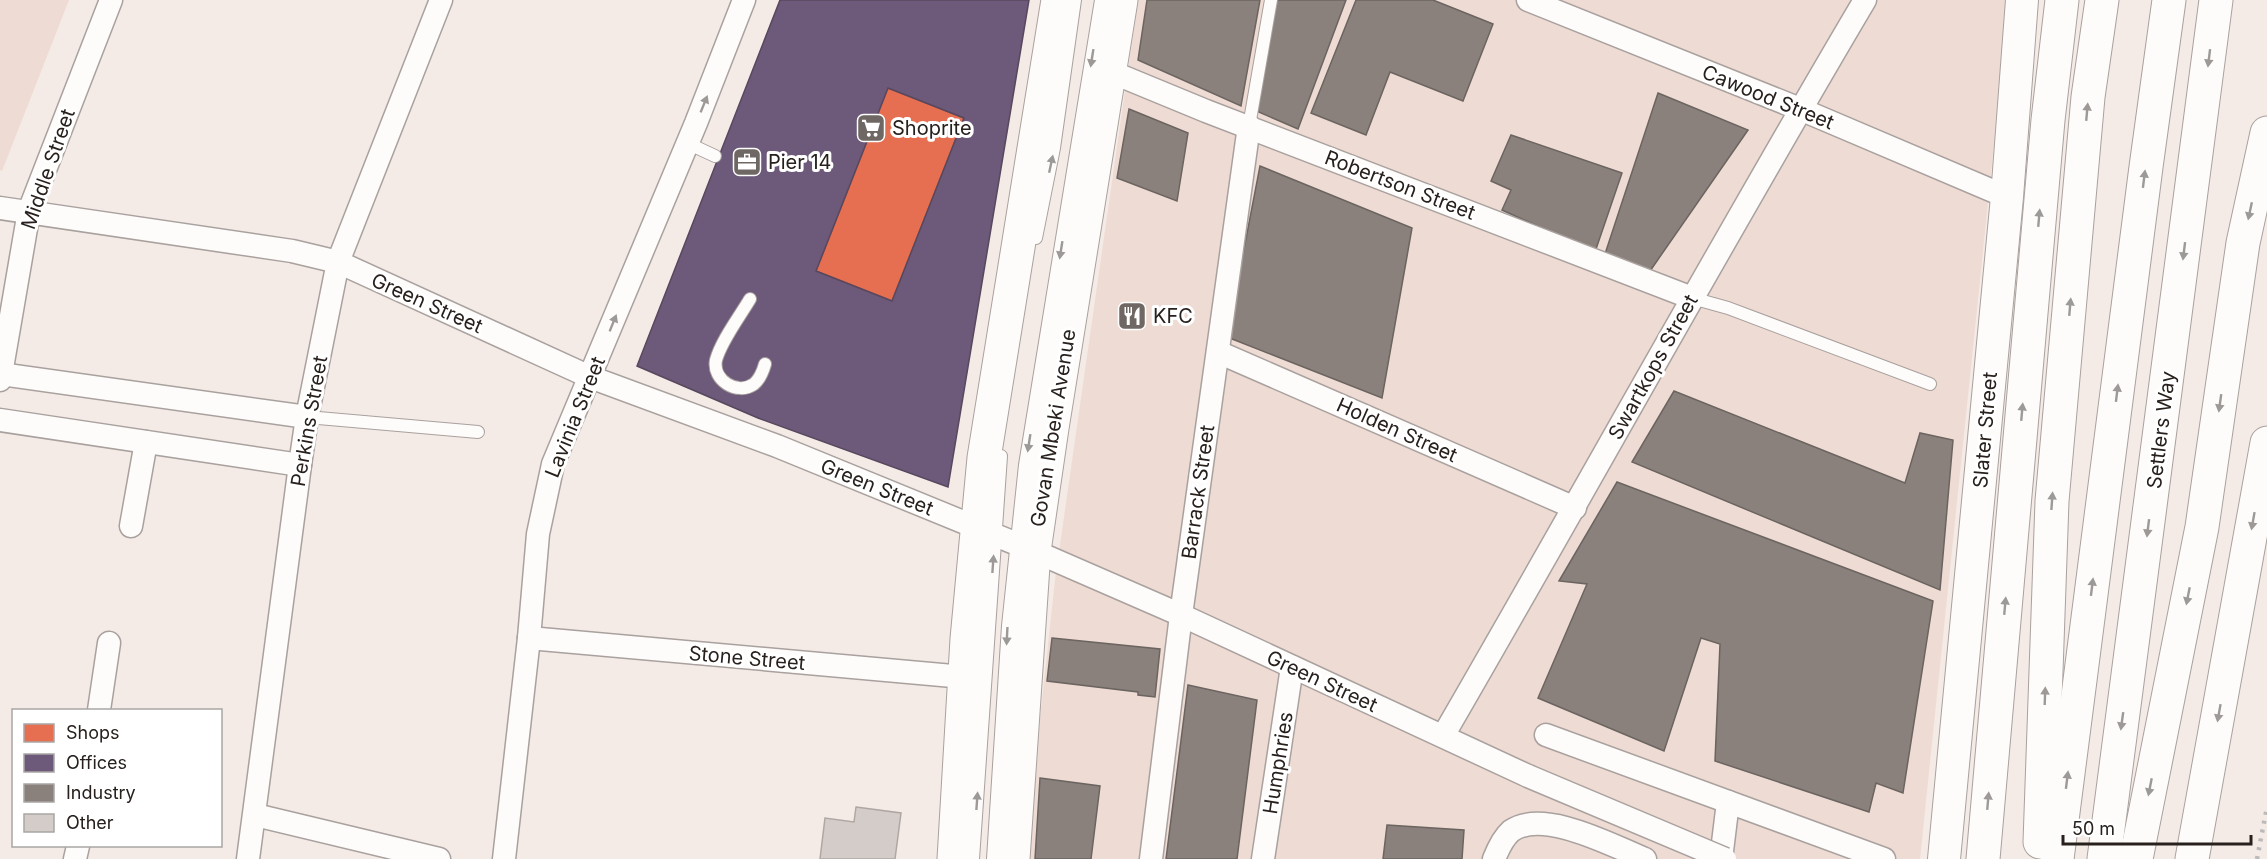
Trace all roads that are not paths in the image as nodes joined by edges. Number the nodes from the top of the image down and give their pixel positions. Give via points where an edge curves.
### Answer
1 (111, 0) edge
2 (441, 0) edge
3 (744, 0) edge
4 (1058, 0) edge
5 (1075, 0) edge
6 (1101, 0) edge
7 (1121, 0) edge
8 (1271, 0) edge
9 (1528, 0) edge
10 (1865, 0) edge
11 (2022, 0) edge
12 (2062, 0) edge
13 (2102, 0) edge
14 (2169, 0) edge
15 (2216, 0) edge
16 (1109, 71) junction
17 (1800, 109) junction
18 (1249, 126) junction
19 (2267, 133) edge
20 (687, 143) junction
21 (715, 156) dead end
22 (2007, 197) junction
23 (0, 208) edge
24 (29, 211) junction
25 (1034, 251) dead end
26 (338, 262) junction
27 (750, 298) dead end
28 (1692, 298) junction
29 (1218, 352) junction
30 (765, 364) dead end
31 (0, 376) edge
32 (590, 377) junction
33 (1930, 384) dead end
34 (307, 417) junction
35 (0, 420) edge
36 (478, 432) dead end
37 (1003, 440) dead end
38 (146, 442) junction
39 (2267, 443) edge
40 (300, 465) junction
41 (1575, 508) junction
42 (131, 526) dead end
43 (987, 533) junction
44 (1026, 548) junction
45 (1181, 615) junction
46 (529, 638) junction
47 (109, 643) dead end
48 (1293, 667) junction
49 (964, 677) junction
50 (99, 709) edge
51 (1546, 735) dead end
52 (1443, 736) junction
53 (1728, 802) junction
54 (255, 815) junction
55 (248, 859) edge
56 (439, 859) edge
57 (504, 859) edge
58 (954, 859) edge
59 (973, 859) edge
60 (993, 859) edge
61 (1013, 859) edge
62 (1151, 859) edge
63 (1263, 859) edge
64 (1494, 859) edge
65 (1645, 859) edge
66 (1723, 859) edge
67 (1884, 859) edge
68 (1944, 859) edge
69 (1983, 859) edge
70 (2040, 859) edge
71 (2057, 859) edge
72 (2104, 859) edge
73 (2136, 859) edge
74 (2192, 859) edge

1 - 24 street, Middle Street
2 - 26 street, Perkins Street
20 -> 3 street, Lavinia Street
4 - 43 main road via 992,403
25 -> 5 lane via 1054,148
6 -> 44 lane via 1028,445
7 - 16 main road, Govan Mbeki Avenue
8 - 18 lane
9 - 17 street, Cawood Street
10 - 17 street, Swartkops Street
11 - 22 street, Slater Street
69 -> 12 main road
70 -> 13 main road via 2052,501 2088,97
71 -> 14 main road
15 -> 72 main road, Settlers Way
16 - 18 street, Robertson Street
16 - 44 main road, Govan Mbeki Avenue
17 - 22 street, Cawood Street
17 - 28 street, Swartkops Street
18 - 28 street, Robertson Street
18 - 29 street, Barrack Street
19 -> 73 main road via 2243,243 2202,527
20 - 21 lane
32 -> 20 street, Lavinia Street
22 - 68 street, Slater Street
23 - 24 street, Green Street
24 - 26 street, Green Street via 292,251
24 - 31 street, Middle Street
26 - 32 street, Green Street
26 - 34 street, Perkins Street
27 - 30 lane via 716,360 716,369 724,382 746,388 759,378
28 - 33 lane
28 - 41 street, Swartkops Street
29 - 41 street, Holden Street
29 - 45 street, Barrack Street
31 - 34 street
32 - 43 street, Green Street via 777,446
32 - 46 street, Lavinia Street via 553,464 543,502
34 - 36 lane
34 - 40 street, Perkins Street
35 - 38 street
37 - 43 lane
38 - 40 street
38 - 42 street
39 -> 74 main road
40 - 54 street, Perkins Street
41 - 52 street, Swartkops Street
43 - 44 street, Green Street
43 - 49 main road
59 -> 43 lane
44 - 45 street, Green Street
44 -> 60 lane via 1008,626
44 - 61 main road, Govan Mbeki Avenue
45 - 48 street, Green Street
45 - 62 street, Barrack Street
46 - 49 street, Stone Street
46 - 57 street, Lavinia Street
47 - 50 street
48 - 52 street, Green Street
48 - 63 street, Humphries
49 - 58 main road
51 - 53 street
52 - 66 street, Green Street, bridge
53 - 66 street
53 - 67 street
54 - 55 street, Perkins Street
54 - 56 street
64 - 65 street via 1512,831 1548,824

